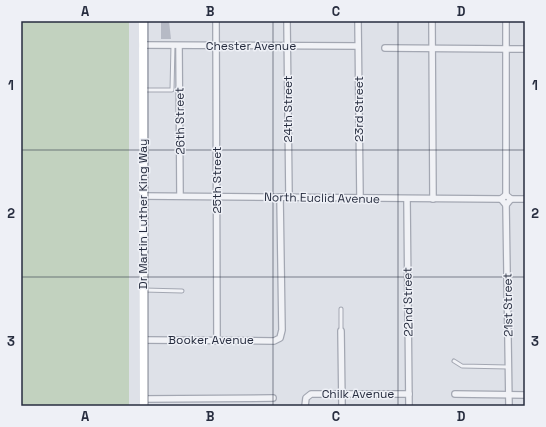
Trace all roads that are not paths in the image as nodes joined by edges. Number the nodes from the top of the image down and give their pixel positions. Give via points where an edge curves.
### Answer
1 (142, 21) edge
2 (216, 21) edge
3 (287, 21) edge
4 (358, 21) edge
5 (432, 21) edge
6 (506, 21) edge
7 (143, 45) junction
8 (176, 46) junction
9 (216, 46) junction
10 (288, 46) junction
11 (358, 46) junction
12 (385, 48) dead end
13 (432, 49) junction
14 (506, 49) junction
15 (525, 49) edge
16 (143, 90) junction
17 (143, 196) junction
18 (180, 196) junction
19 (217, 196) junction
20 (280, 197) junction
21 (288, 197) junction
22 (508, 197) junction
23 (360, 198) junction
24 (433, 198) junction
25 (407, 199) junction
26 (501, 199) junction
27 (525, 199) edge
28 (506, 205) junction
29 (144, 290) junction
30 (182, 291) dead end
31 (341, 309) dead end
32 (341, 331) joint
33 (144, 340) junction
34 (217, 340) junction
35 (454, 361) dead end
36 (508, 367) junction
37 (342, 394) junction
38 (409, 394) junction
39 (455, 394) dead end
40 (509, 395) junction
41 (525, 395) edge
42 (273, 398) dead end
43 (144, 402) edge
44 (304, 406) edge
45 (342, 406) edge
46 (409, 406) edge
47 (509, 406) edge

1 - 7 street, Dr Martin Luther King Way
2 - 9 street, 25th Street
3 - 10 street, 24th Street
4 - 11 street, 23rd Street
5 - 13 street
6 - 14 street
7 - 8 street, Chester Avenue
7 - 16 street, Dr Martin Luther King Way
8 - 9 street, Chester Avenue
8 - 16 lane via 172,90
8 - 18 street, 26th Street
9 - 10 street, Chester Avenue
9 - 19 street, 25th Street
10 - 11 street, Chester Avenue
10 - 21 street, 24th Street
11 - 23 street, 23rd Street
12 - 13 street
13 - 14 street
13 - 24 street
14 - 15 street
14 - 22 street
16 - 17 street, Dr Martin Luther King Way
17 - 18 street, North Euclid Avenue
17 - 29 street, Dr Martin Luther King Way
18 - 19 street, North Euclid Avenue
19 - 20 street, North Euclid Avenue
19 - 34 street, 25th Street
20 - 21 street, North Euclid Avenue
20 - 34 street, Booker Avenue via 282,336 278,340
21 - 23 street, North Euclid Avenue
22 - 26 street
22 - 27 street
22 - 28 street
23 - 25 street, North Euclid Avenue
24 - 25 street, North Euclid Avenue
24 - 26 street, North Euclid Avenue
25 - 38 street, 22nd Street
26 - 28 street
28 - 36 street, 21st Street
29 - 30 lane
29 - 33 street, Dr Martin Luther King Way
31 - 32 lane
32 - 37 street
33 - 34 street, Booker Avenue
33 - 43 street, Dr Martin Luther King Way
35 - 36 lane via 462,366
36 - 40 street, 21st Street
37 - 38 street, Chilk Avenue
37 - 44 street, Chilk Avenue via 310,394 304,400
37 - 45 street
38 - 46 street, 22nd Street
39 - 40 street
40 - 41 street
40 - 47 street, 21st Street
42 - 43 street

